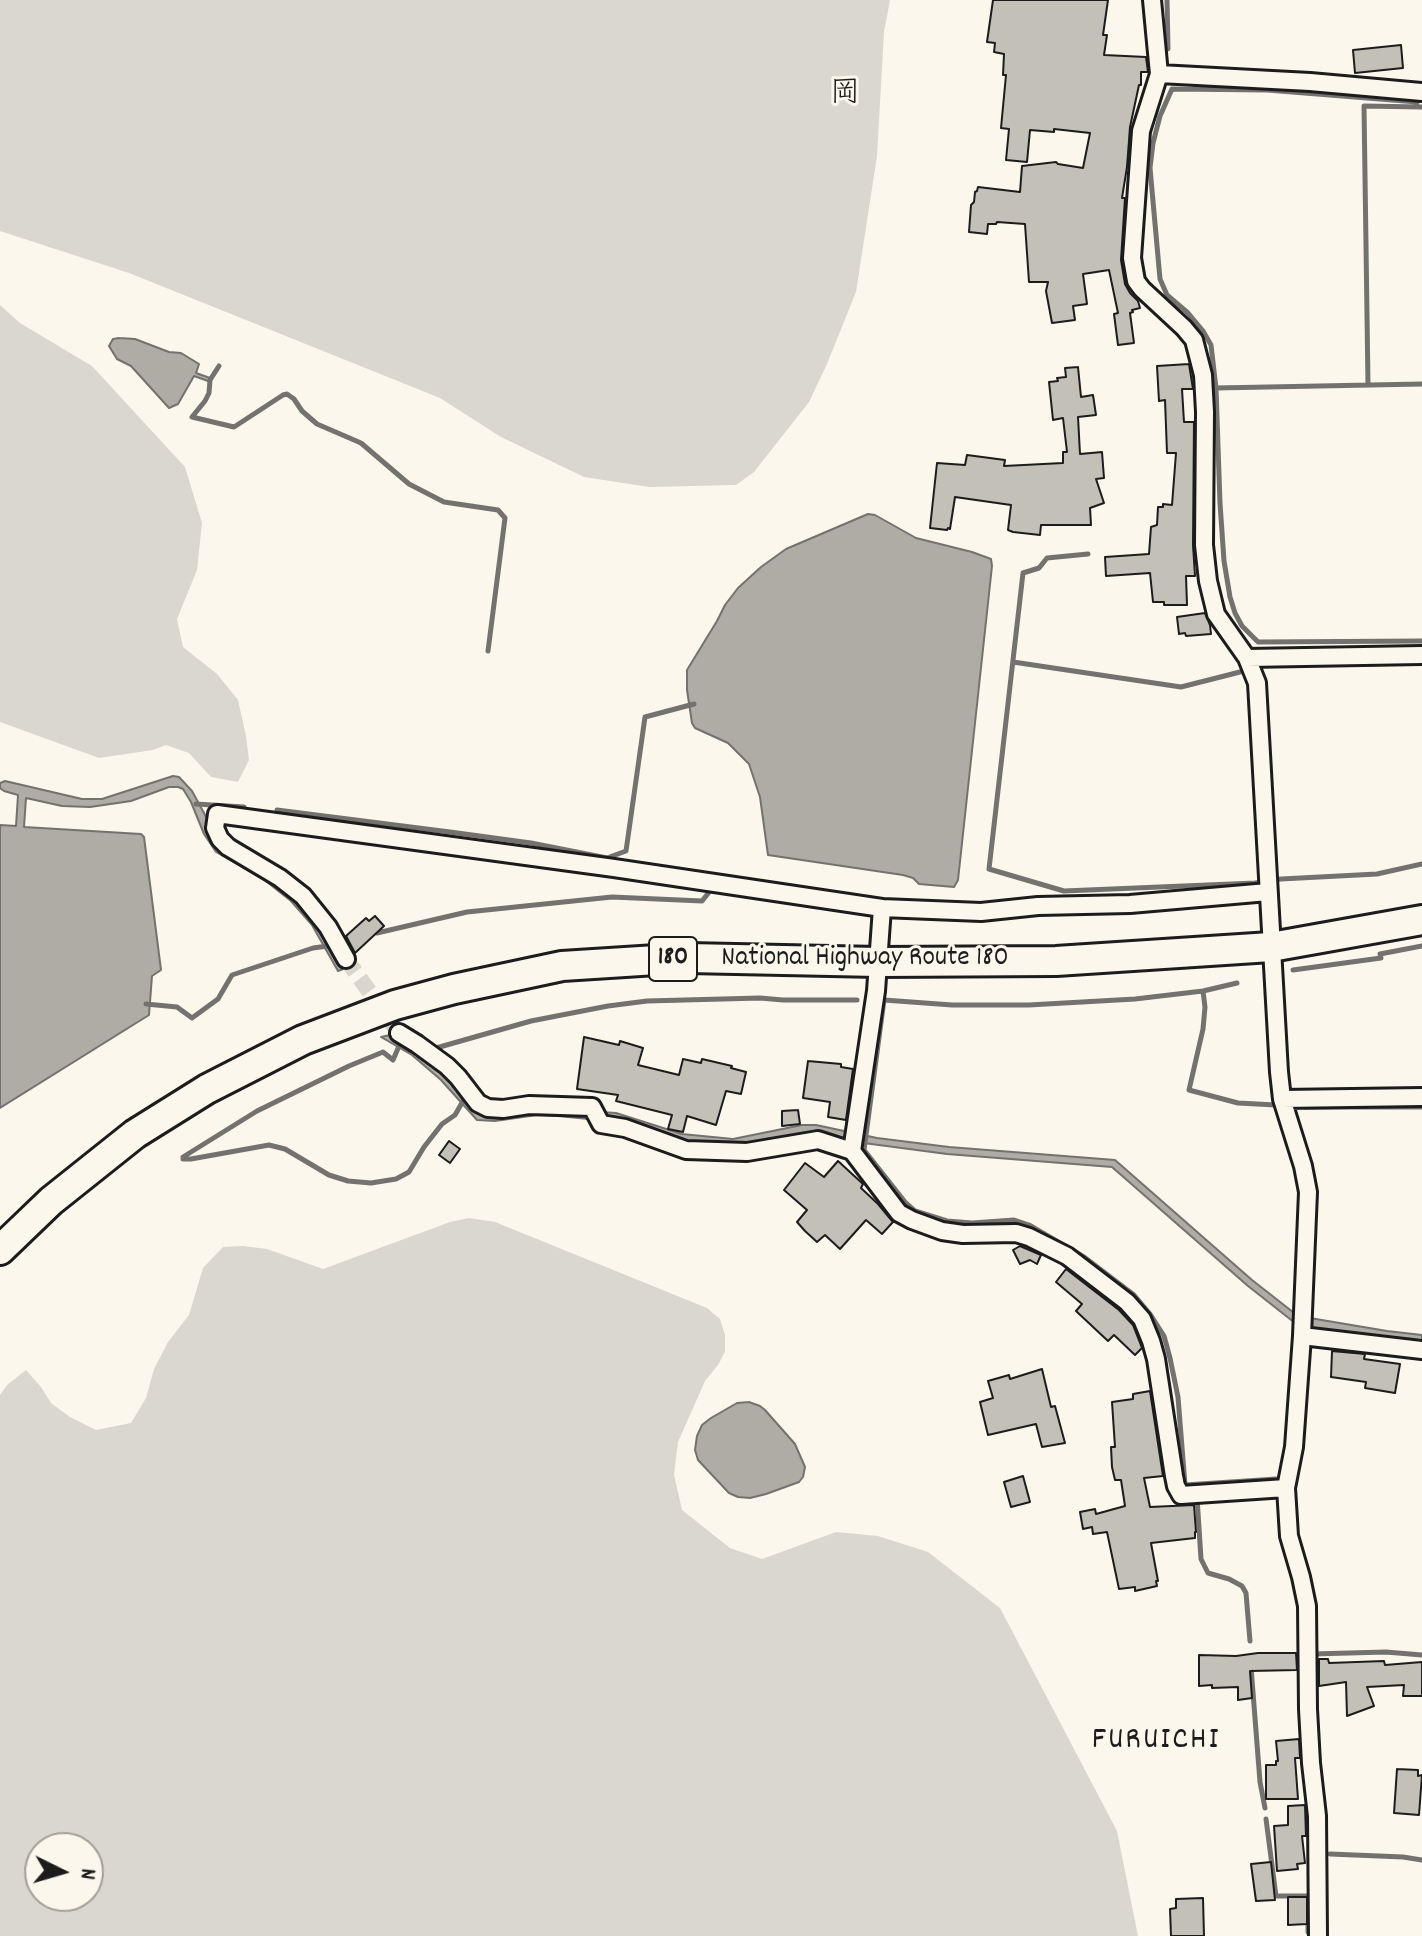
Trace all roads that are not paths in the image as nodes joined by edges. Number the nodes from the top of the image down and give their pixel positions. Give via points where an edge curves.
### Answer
1 (1152, 0) edge
2 (1159, 74) junction
3 (1422, 92) edge
4 (1422, 655) edge
5 (1247, 658) junction
6 (1268, 892) junction
7 (882, 908) junction
8 (1422, 920) edge
9 (1271, 947) junction
10 (346, 959) tunnel mouth
11 (878, 962) junction
12 (399, 1033) tunnel mouth
13 (1422, 1097) edge
14 (1282, 1099) junction
15 (852, 1151) junction
16 (0, 1250) edge
17 (1302, 1336) junction
18 (1422, 1350) edge
19 (1286, 1488) junction
20 (1318, 1936) edge

1 - 2 street
2 - 3 street
2 - 5 street via 1141,131 1132,258 1142,289 1194,340 1203,375 1208,581 1216,614
4 - 5 street
5 - 6 street via 1257,683
6 - 7 street via 981,912
6 - 9 street
7 - 10 street via 217,814 220,839 303,896
7 - 11 street
8 - 9 highway, National Highway Route 180 / 180
9 - 11 highway, National Highway Route 180 / 180 via 1056,961
9 - 14 street
11 - 15 street
11 - 16 highway, National Highway Route 180 / 180 via 688,958 562,966 395,1005 303,1040 207,1089 135,1134
12 - 15 street via 447,1066 482,1106 592,1107 601,1124 686,1150 747,1152 818,1140
13 - 14 street
14 - 17 street via 1308,1192
15 - 19 street via 899,1213 942,1231 1029,1237 1067,1256 1127,1302 1142,1319 1154,1350 1181,1495
17 - 18 street
17 - 19 street
19 - 20 street via 1289,1536 1307,1606

